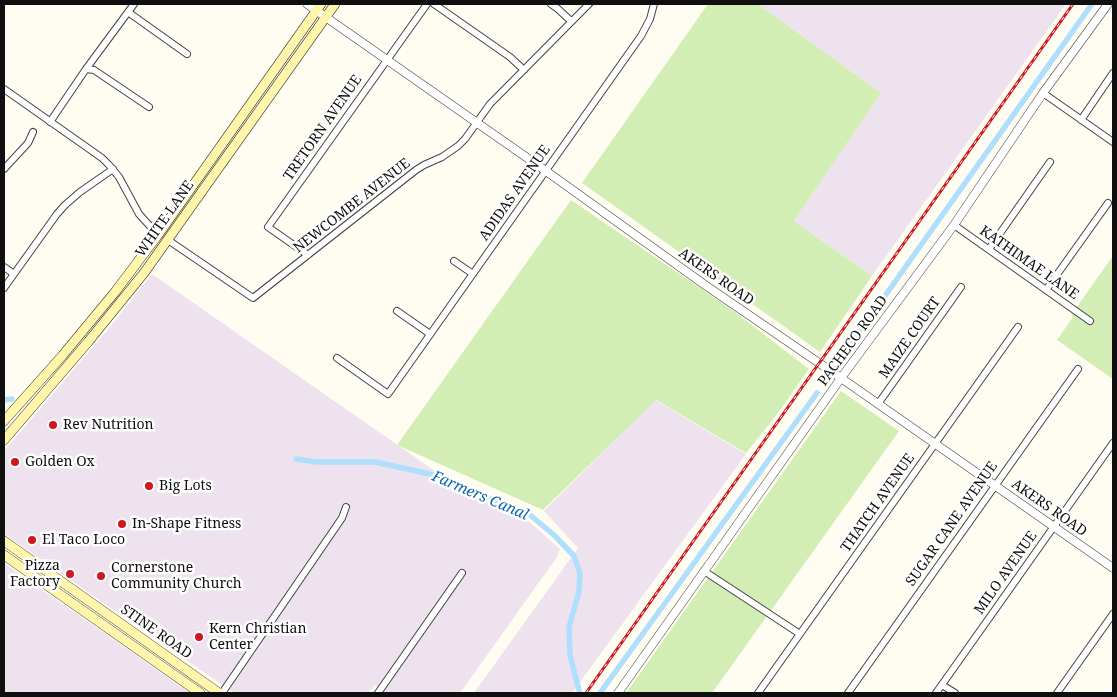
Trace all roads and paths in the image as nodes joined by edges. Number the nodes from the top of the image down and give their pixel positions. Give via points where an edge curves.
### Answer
1 (134, 4) edge
2 (307, 4) edge
3 (335, 4) edge
4 (427, 4) edge
5 (434, 4) edge
6 (551, 4) edge
7 (589, 4) edge
8 (654, 4) edge
9 (1108, 4) edge
10 (318, 7) edge
11 (128, 12) junction
12 (325, 17) junction
13 (571, 21) junction
14 (187, 54) dead end
15 (387, 60) junction
16 (86, 69) junction
17 (524, 70) junction
18 (1113, 73) edge
19 (4, 89) edge
20 (1043, 93) junction
21 (149, 107) dead end
22 (1081, 120) junction
23 (50, 122) junction
24 (476, 123) junction
25 (33, 132) dead end
26 (1113, 142) edge
27 (1050, 162) dead end
28 (4, 169) edge
29 (113, 169) junction
30 (546, 171) junction
31 (185, 195) junction
32 (1108, 202) dead end
33 (954, 225) junction
34 (158, 235) junction
35 (168, 240) junction
36 (989, 249) junction
37 (308, 255) junction
38 (454, 261) dead end
39 (4, 267) edge
40 (14, 274) junction
41 (473, 274) junction
42 (961, 287) dead end
43 (4, 288) edge
44 (131, 290) junction
45 (1046, 290) junction
46 (116, 292) junction
47 (397, 311) dead end
48 (1090, 321) dead end
49 (1018, 327) dead end
50 (430, 334) junction
51 (88, 342) junction
52 (337, 358) dead end
53 (1078, 369) dead end
54 (841, 378) junction
55 (28, 394) junction
56 (878, 404) junction
57 (4, 421) edge
58 (4, 430) edge
59 (4, 439) edge
60 (1113, 443) edge
61 (935, 444) junction
62 (995, 486) junction
63 (346, 506) dead end
64 (1054, 527) junction
65 (4, 541) edge
66 (4, 555) edge
67 (1113, 568) edge
68 (704, 571) junction
69 (462, 573) dead end
70 (52, 575) junction
71 (81, 610) junction
72 (1113, 614) edge
73 (126, 628) junction
74 (800, 634) junction
75 (121, 637) junction
76 (160, 651) junction
77 (942, 685) junction
78 (200, 693) edge
79 (221, 693) edge
80 (378, 693) edge
81 (618, 693) edge
82 (758, 693) edge
83 (848, 693) edge
84 (936, 693) edge
85 (954, 693) edge
86 (1058, 693) edge

1 - 11 street
2 - 10 street, AKERS ROAD
3 - 12 main road, WHITE LANE
4 - 15 street, TRETORN AVENUE
5 - 17 street
6 - 13 street
7 - 13 street, NEWCOMBE AVENUE
8 - 30 street, ADIDAS AVENUE via 641,36
9 - 20 street, PACHECO ROAD
10 - 12 street, AKERS ROAD
10 - 31 main road, WHITE LANE
11 - 14 street
11 - 16 street
12 - 15 street, AKERS ROAD
12 - 35 main road, WHITE LANE
13 - 17 street, NEWCOMBE AVENUE
15 - 24 street, AKERS ROAD
15 - 37 street, TRETORN AVENUE via 268,227
16 - 21 street via 94,70
16 - 23 street
17 - 24 street, NEWCOMBE AVENUE
18 - 22 street
19 - 23 street
20 - 22 street
20 - 33 street, PACHECO ROAD
22 - 26 street
23 - 29 street
24 - 30 street, AKERS ROAD
24 - 37 street, NEWCOMBE AVENUE via 450,152 416,170
25 - 28 street via 28,143
27 - 36 street
29 - 34 street via 138,214
29 - 40 street via 65,205
30 - 41 street, ADIDAS AVENUE
30 - 54 street, AKERS ROAD
31 - 34 main road, WHITE LANE
31 - 35 main road via 168,229
32 - 45 street
33 - 36 street, KATHIMAE LANE
33 - 54 street, PACHECO ROAD
34 - 44 main road via 159,244 134,278
34 - 46 main road, WHITE LANE
35 - 37 street, NEWCOMBE AVENUE via 253,298
35 - 44 main road, WHITE LANE
36 - 45 street, KATHIMAE LANE
38 - 41 street
39 - 40 street
40 - 43 street
41 - 50 street, ADIDAS AVENUE
42 - 56 street, MAIZE COURT
44 - 51 main road, WHITE LANE
45 - 48 street, KATHIMAE LANE
46 - 51 main road via 110,307 87,336
46 - 55 main road, WHITE LANE
47 - 50 street
49 - 61 street, THATCH AVENUE
50 - 52 street, ADIDAS AVENUE via 388,394
51 - 59 main road, WHITE LANE
53 - 62 street, SUGAR CANE AVENUE
54 - 56 street, AKERS ROAD
54 - 68 street, PACHECO ROAD
55 - 57 main road, WHITE LANE
55 - 58 main road via 25,406
56 - 61 street, AKERS ROAD
60 - 64 street, MILO AVENUE
61 - 62 street, AKERS ROAD
61 - 74 street, THATCH AVENUE
62 - 64 street, AKERS ROAD
62 - 83 street, SUGAR CANE AVENUE
63 - 79 street via 342,518
64 - 67 street, AKERS ROAD
64 - 77 street, MILO AVENUE
65 - 70 main road, STINE ROAD
66 - 70 main road via 42,576
66 - 71 main road, STINE ROAD
68 - 74 street
68 - 81 street, PACHECO ROAD
69 - 80 street
70 - 73 main road, STINE ROAD
71 - 73 main road via 119,629
71 - 75 main road, STINE ROAD
72 - 86 street
73 - 76 main road, STINE ROAD
74 - 82 street, THATCH AVENUE
75 - 76 main road via 132,639 154,654
75 - 78 main road, STINE ROAD
76 - 79 main road, STINE ROAD
77 - 84 street, MILO AVENUE
77 - 85 street

